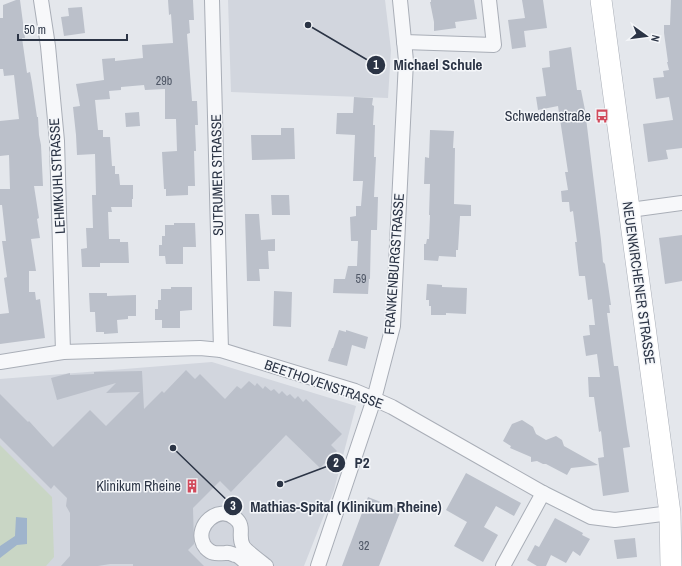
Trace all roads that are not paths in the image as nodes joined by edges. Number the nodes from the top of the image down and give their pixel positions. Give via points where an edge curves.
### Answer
1 (41, 0) edge
2 (212, 0) edge
3 (400, 0) edge
4 (489, 0) edge
5 (601, 0) edge
6 (404, 42) junction
7 (682, 203) edge
8 (630, 210) junction
9 (221, 350) junction
10 (63, 352) junction
11 (0, 362) edge
12 (374, 399) junction
13 (543, 494) junction
14 (670, 513) junction
15 (249, 566) edge
16 (266, 566) edge
17 (318, 566) edge
18 (503, 566) edge
19 (671, 566) edge

1 - 10 street, LEHMKUHLSTRASSE via 57,141
2 - 9 street, SUTRUMER STRASSE
3 - 6 street, FRANKENBURGSTRASSE
4 - 6 street via 494,45
5 - 8 street, NEUENKIRCHENER STRASSE
6 - 12 street, FRANKENBURGSTRASSE via 406,61 393,326
7 - 8 street
8 - 14 street, NEUENKIRCHENER STRASSE
9 - 10 street, BEETHOVENSTRASSE via 200,348
9 - 12 street, BEETHOVENSTRASSE
10 - 11 street, BEETHOVENSTRASSE
12 - 13 street, BEETHOVENSTRASSE
12 - 17 street, FRANKENBURGSTRASSE
13 - 14 street, BEETHOVENSTRASSE via 591,517 615,520
13 - 18 street
14 - 19 street, NEUENKIRCHENER STRASSE
15 - 16 street via 237,555 227,552 214,554 208,550 203,543 202,528 209,519 221,513 235,518 242,529 240,537 243,546

